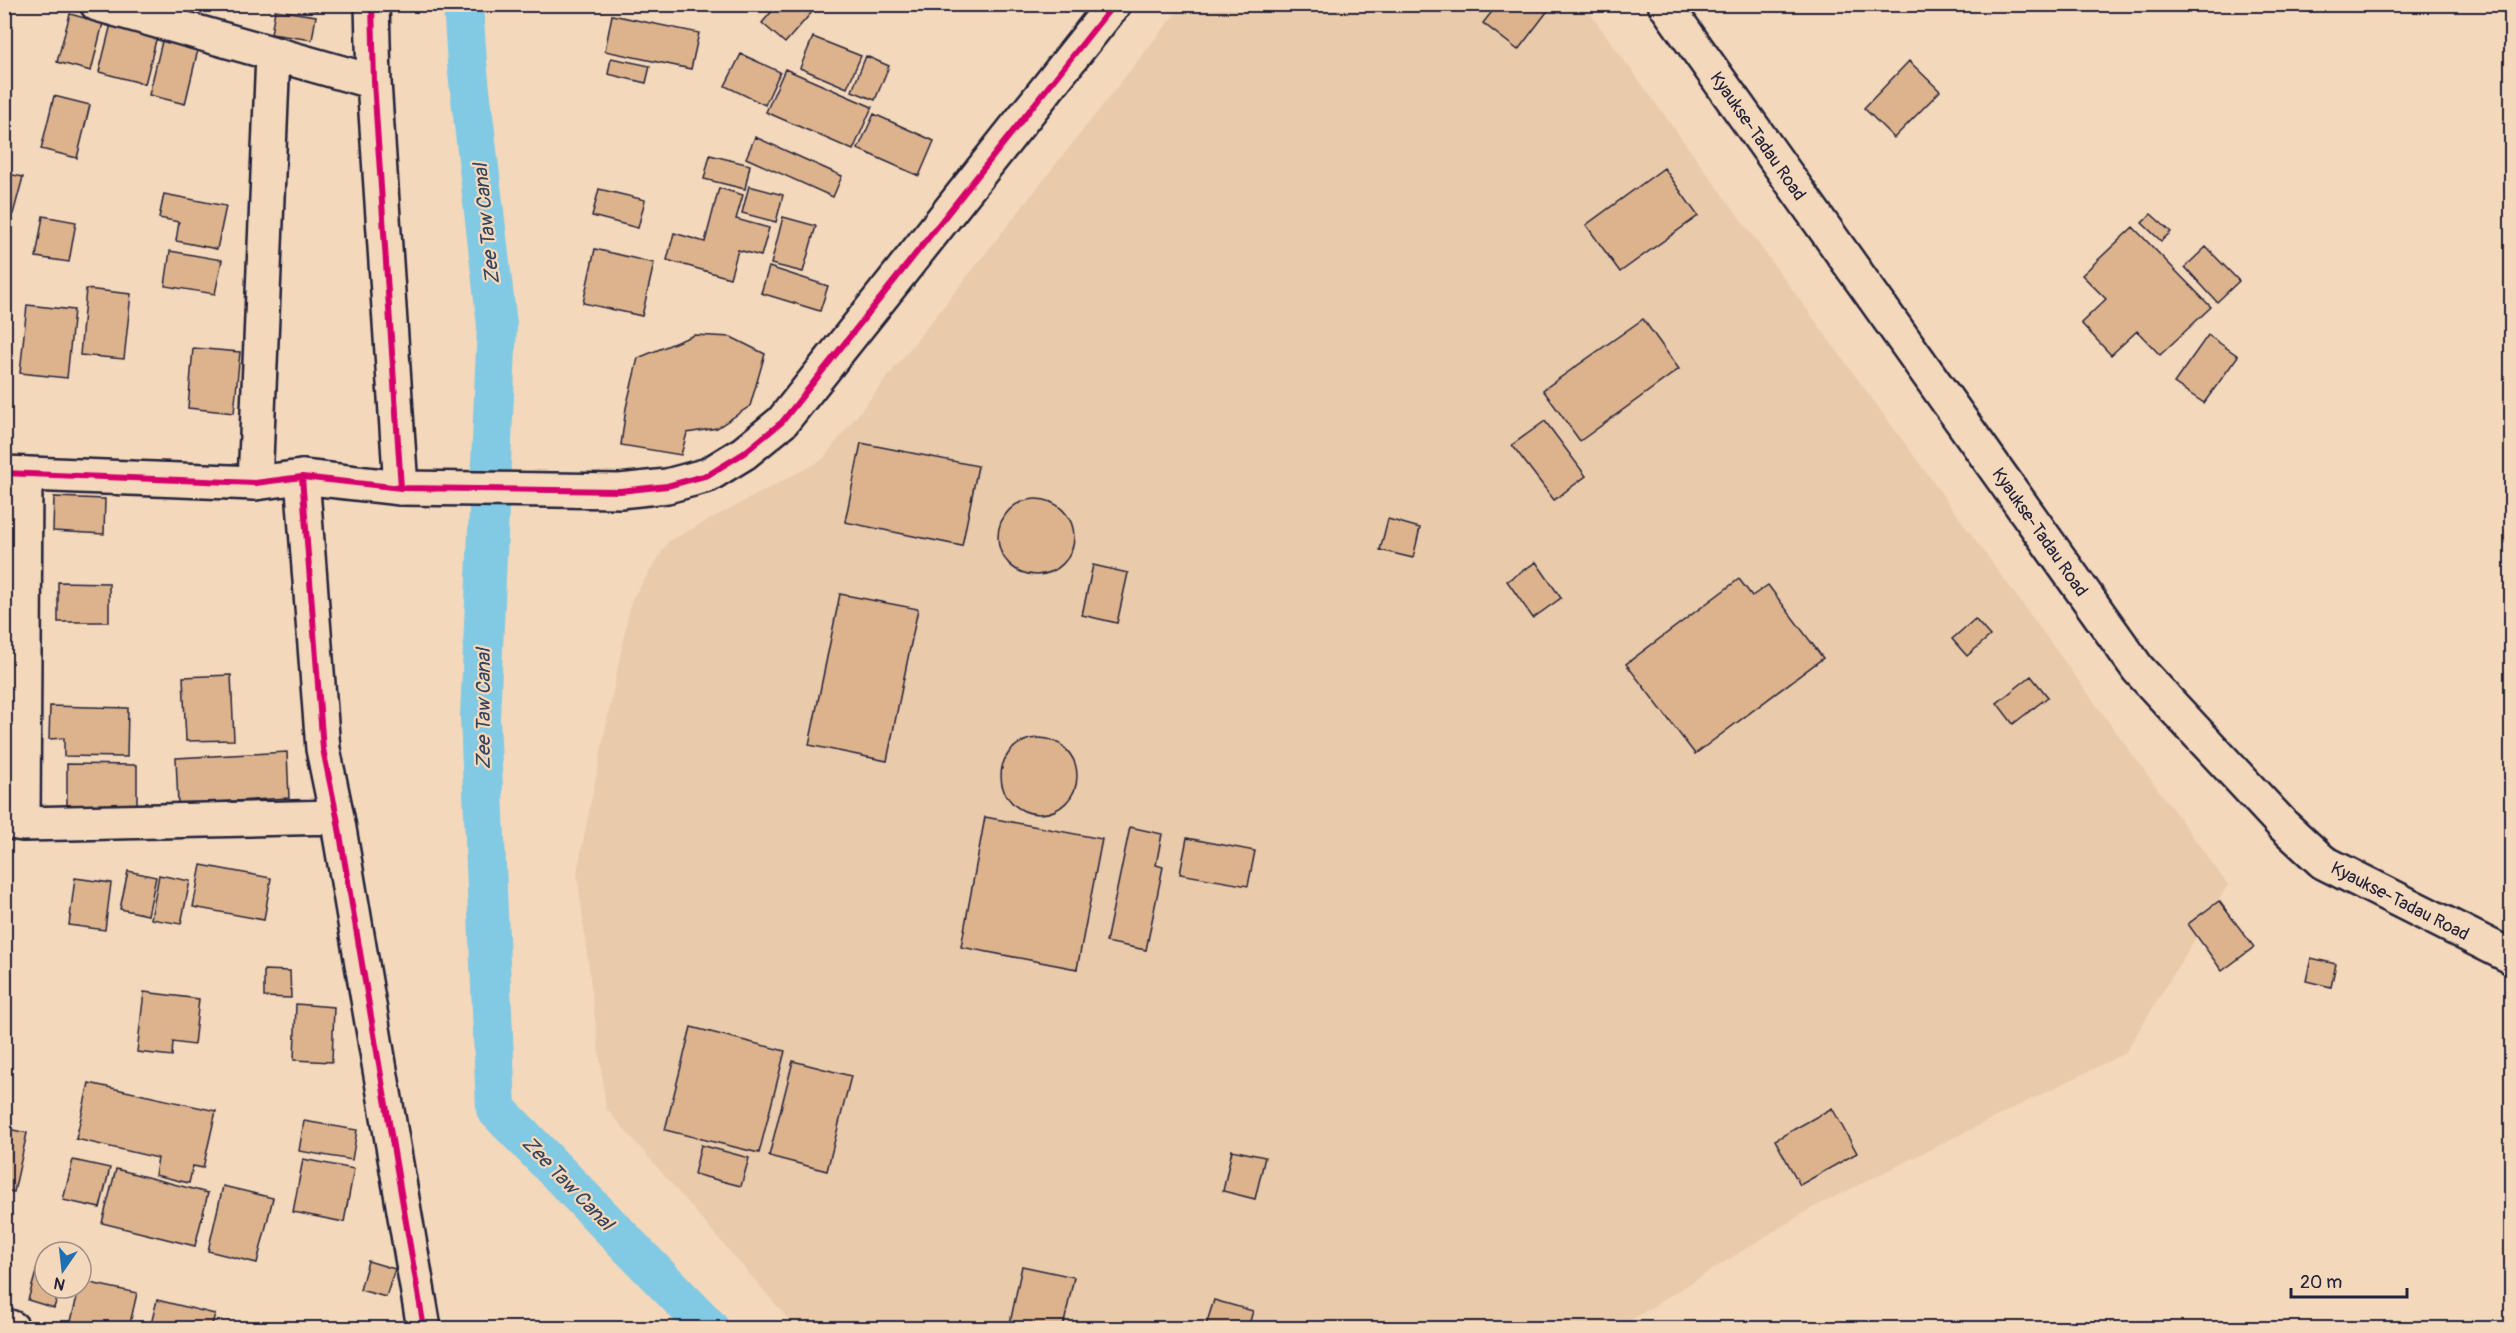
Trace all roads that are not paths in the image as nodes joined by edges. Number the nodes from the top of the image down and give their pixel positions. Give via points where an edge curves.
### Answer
1 (98, 4) edge
2 (372, 4) edge
3 (1114, 4) edge
4 (1665, 4) edge
5 (273, 55) junction
6 (374, 82) junction
7 (15, 474) edge
8 (302, 477) junction
9 (255, 483) junction
10 (401, 488) junction
11 (337, 817) junction
12 (14, 822) edge
13 (2511, 957) edge
14 (4, 1325) edge
15 (12, 1329) edge
16 (424, 1329) edge

1 - 5 street
2 - 6 street
3 - 10 street via 783,422 744,453 708,475 667,486 583,492
4 - 13 street, Kyaukse-Tadau Road via 2138,669 2283,825 2323,862
5 - 6 street
5 - 9 street
6 - 10 street
7 - 9 street
7 - 12 street
8 - 9 street
8 - 10 street
8 - 11 street via 323,749
11 - 12 street
11 - 16 street
14 - 15 street

